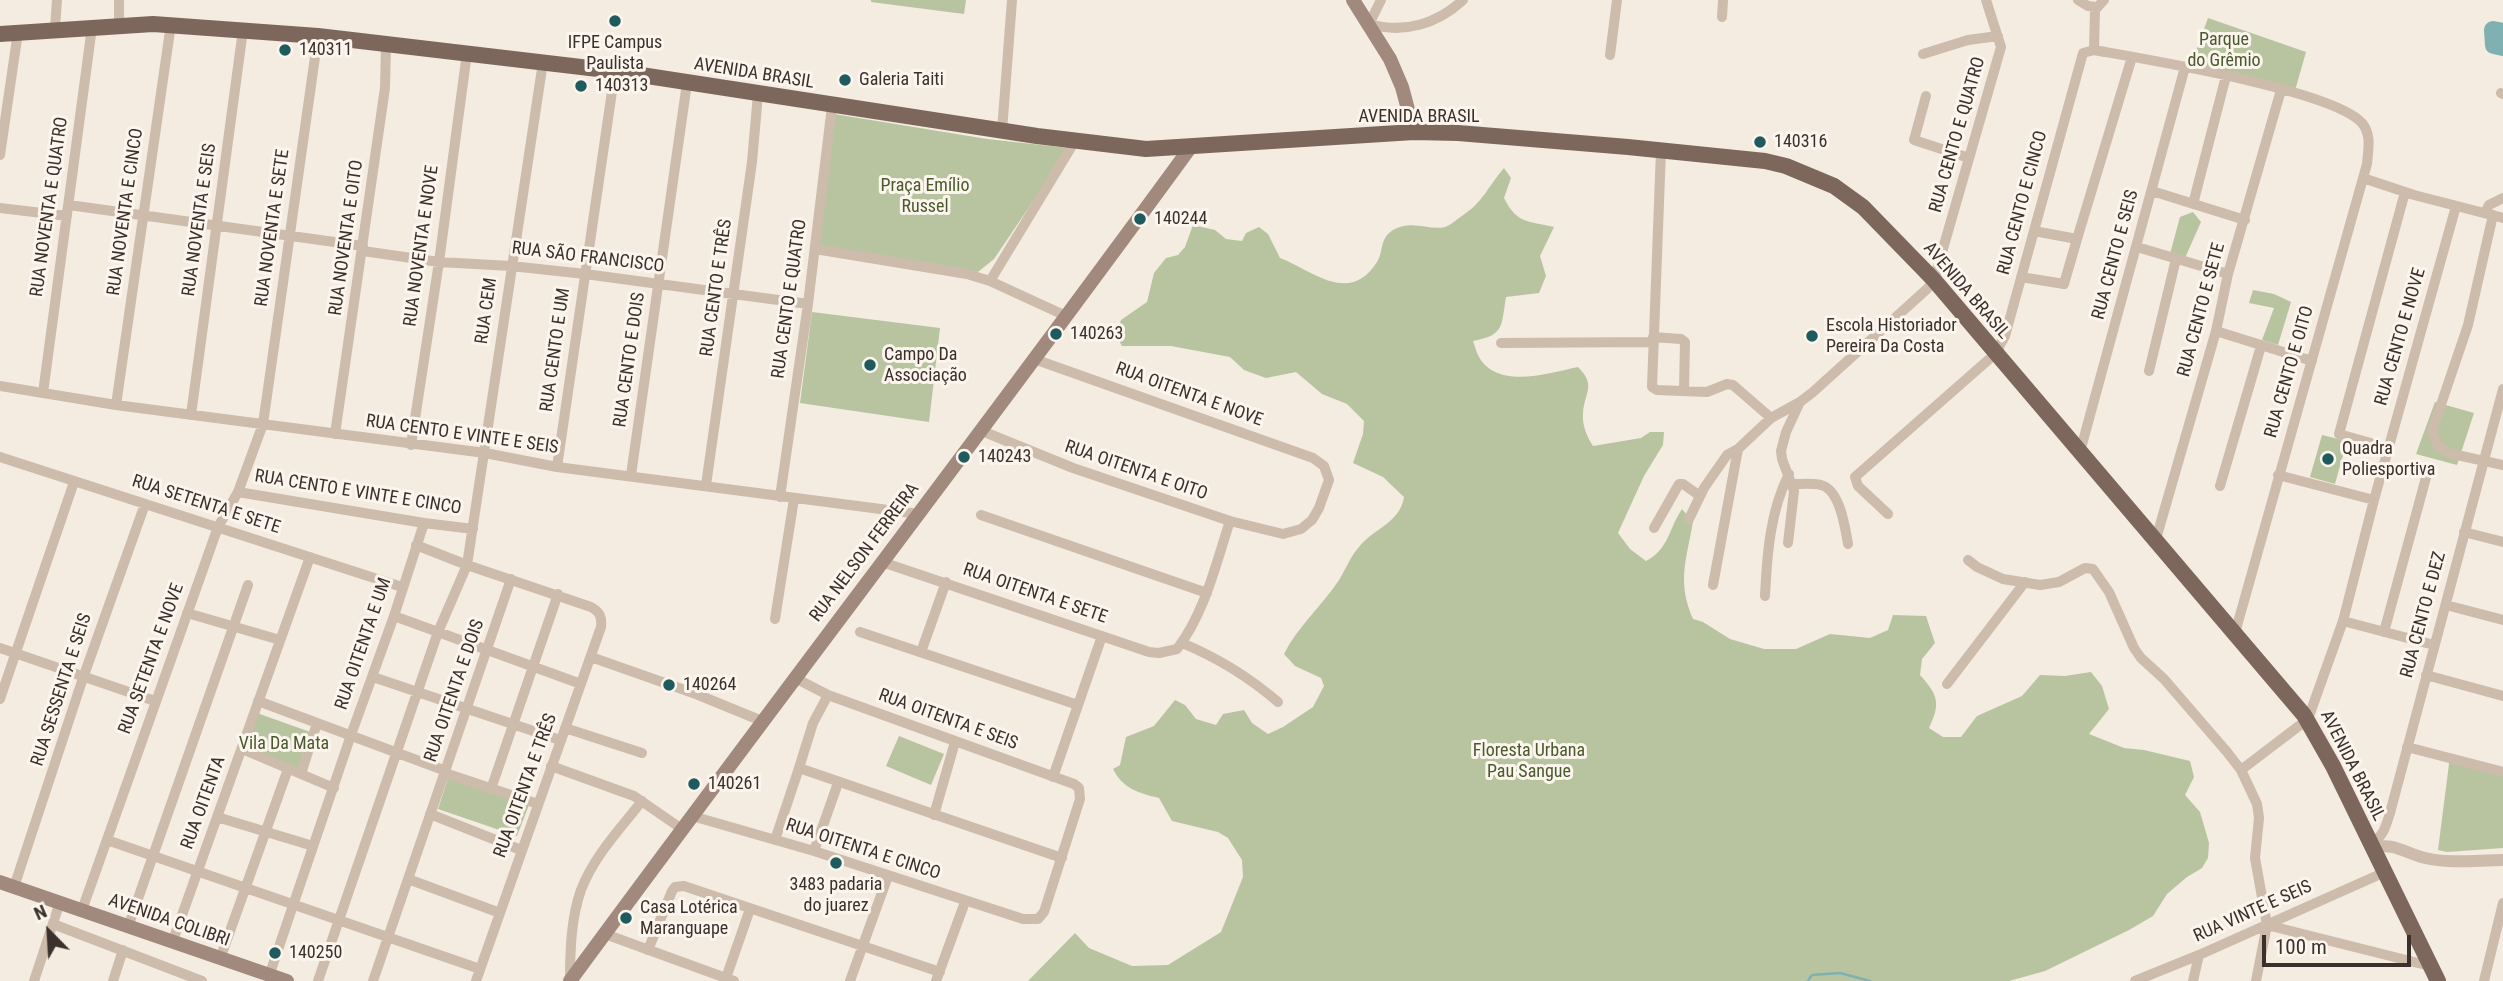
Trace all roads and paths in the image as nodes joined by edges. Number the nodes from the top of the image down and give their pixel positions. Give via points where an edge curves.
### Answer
1 (57, 0) edge
2 (119, 0) edge
3 (1012, 0) edge
4 (1353, 0) edge
5 (1381, 0) edge
6 (1463, 0) edge
7 (1617, 0) edge
8 (1723, 0) edge
9 (1986, 0) edge
10 (2078, 0) edge
11 (2100, 3) edge
12 (1721, 17) dead end
13 (171, 24) junction
14 (1369, 24) junction
15 (119, 25) junction
16 (92, 27) junction
17 (55, 28) junction
18 (243, 30) junction
19 (18, 32) junction
20 (0, 34) edge
21 (318, 36) junction
22 (1998, 36) junction
23 (386, 45) junction
24 (2094, 50) junction
25 (467, 53) junction
26 (1923, 54) dead end
27 (1610, 55) dead end
28 (2132, 57) junction
29 (543, 62) junction
30 (2185, 67) junction
31 (615, 71) junction
32 (2226, 76) junction
33 (687, 83) junction
34 (2281, 90) junction
35 (758, 94) junction
36 (1926, 96) dead end
37 (832, 106) junction
38 (1002, 131) junction
39 (1414, 132) junction
40 (1075, 141) junction
41 (1190, 148) junction
42 (1661, 150) junction
43 (0, 155) edge
44 (1969, 158) junction
45 (2363, 178) junction
46 (2152, 191) junction
47 (2405, 192) junction
48 (2503, 198) edge
49 (2193, 204) junction
50 (2456, 206) junction
51 (0, 208) edge
52 (68, 211) junction
53 (142, 216) junction
54 (2494, 216) edge
55 (2245, 220) junction
56 (218, 226) junction
57 (2034, 231) junction
58 (290, 236) junction
59 (2077, 239) junction
60 (2137, 247) junction
61 (363, 249) junction
62 (815, 249) junction
63 (2176, 259) junction
64 (439, 262) junction
65 (511, 266) junction
66 (585, 274) junction
67 (2228, 274) junction
68 (2021, 277) junction
69 (1934, 280) junction
70 (990, 281) junction
71 (659, 284) junction
72 (733, 293) junction
73 (808, 304) junction
74 (1066, 316) junction
75 (2216, 331) junction
76 (1653, 339) junction
77 (1501, 343) dead end
78 (2261, 345) junction
79 (1995, 354) junction
80 (1034, 359) junction
81 (2312, 361) junction
82 (2149, 370) dead end
83 (0, 386) edge
84 (2503, 389) edge
85 (1684, 391) junction
86 (43, 393) junction
87 (1800, 402) junction
88 (116, 405) junction
89 (191, 415) junction
90 (1771, 418) junction
91 (264, 424) junction
92 (982, 431) junction
93 (335, 434) junction
94 (411, 445) junction
95 (2388, 448) junction
96 (1738, 449) junction
97 (2080, 452) junction
98 (485, 453) junction
99 (2484, 460) junction
100 (1, 461) edge
101 (2503, 465) edge
102 (557, 467) junction
103 (2427, 474) dead end
104 (631, 475) junction
105 (2278, 475) junction
106 (1791, 479) junction
107 (74, 482) junction
108 (706, 485) junction
109 (2220, 486) dead end
110 (238, 492) junction
111 (1700, 496) junction
112 (780, 497) junction
113 (794, 499) junction
114 (2374, 500) junction
115 (145, 504) junction
116 (919, 514) junction
117 (1888, 514) dead end
118 (981, 515) dead end
119 (1689, 519) dead end
120 (1230, 521) junction
121 (424, 523) junction
122 (218, 527) junction
123 (1654, 528) dead end
124 (473, 529) junction
125 (2464, 531) junction
126 (1283, 534) joint
127 (2156, 540) junction
128 (2503, 542) edge
129 (1788, 543) dead end
130 (1848, 544) dead end
131 (416, 545) junction
132 (310, 557) junction
133 (1968, 560) dead end
134 (882, 562) junction
135 (467, 565) junction
136 (511, 579) junction
137 (946, 582) junction
138 (2025, 582) junction
139 (248, 584) dead end
140 (1713, 585) dead end
141 (402, 587) junction
142 (1207, 593) junction
143 (558, 594) junction
144 (1765, 596) dead end
145 (2446, 605) junction
146 (187, 613) junction
147 (394, 616) junction
148 (775, 619) dead end
149 (2503, 620) edge
150 (2343, 621) junction
151 (234, 627) junction
152 (438, 632) junction
153 (860, 632) dead end
154 (2384, 632) junction
155 (2235, 633) junction
156 (1102, 636) junction
157 (280, 640) junction
158 (2434, 645) junction
159 (1179, 646) junction
160 (0, 648) edge
161 (487, 649) junction
162 (921, 652) junction
163 (15, 654) junction
164 (591, 657) junction
165 (533, 665) junction
166 (2426, 675) junction
167 (373, 677) junction
168 (82, 678) junction
169 (795, 678) junction
170 (581, 684) junction
171 (1947, 684) dead end
172 (418, 692) junction
173 (828, 695) junction
174 (2503, 696) edge
175 (0, 699) edge
176 (155, 701) junction
177 (258, 701) junction
178 (1278, 702) dead end
179 (1078, 705) junction
180 (468, 709) junction
181 (2308, 719) junction
182 (762, 721) junction
183 (317, 723) junction
184 (513, 723) junction
185 (565, 728) junction
186 (351, 736) junction
187 (560, 740) junction
188 (956, 742) junction
189 (2407, 747) junction
190 (242, 749) junction
191 (398, 752) junction
192 (642, 753) dead end
193 (551, 766) junction
194 (798, 767) junction
195 (288, 769) junction
196 (2241, 771) junction
197 (446, 772) junction
198 (2503, 772) edge
199 (301, 774) junction
200 (1053, 777) junction
201 (838, 783) junction
202 (334, 788) junction
203 (491, 789) junction
204 (642, 801) junction
205 (538, 804) junction
206 (430, 814) junction
207 (934, 815) junction
208 (692, 816) junction
209 (218, 817) junction
210 (682, 829) junction
211 (265, 832) junction
212 (107, 839) junction
213 (775, 840) junction
214 (313, 846) junction
215 (2371, 846) junction
216 (521, 849) junction
217 (814, 851) junction
218 (152, 856) junction
219 (1062, 858) junction
220 (2503, 860) edge
221 (198, 871) junction
222 (2385, 872) junction
223 (888, 876) junction
224 (408, 879) junction
225 (7, 884) edge
226 (246, 888) junction
227 (60, 902) junction
228 (965, 902) junction
229 (2503, 903) edge
230 (293, 905) junction
231 (750, 909) junction
232 (82, 910) junction
233 (500, 913) junction
234 (340, 919) junction
235 (53, 924) junction
236 (2267, 925) junction
237 (128, 927) junction
238 (605, 934) junction
239 (388, 936) junction
240 (172, 943) junction
241 (862, 947) junction
242 (123, 950) junction
243 (648, 950) junction
244 (2199, 955) junction
245 (220, 959) junction
246 (698, 968) junction
247 (480, 969) junction
248 (2434, 974) edge
249 (269, 976) junction
250 (938, 977) edge
251 (196, 980) edge
252 (730, 980) edge
253 (34, 981) edge
254 (113, 981) edge
255 (286, 981) edge
256 (318, 981) edge
257 (373, 981) edge
258 (476, 981) edge
259 (570, 981) edge
260 (693, 981) edge
261 (850, 981) edge
262 (2135, 981) edge
263 (2193, 981) edge
264 (2256, 981) edge
265 (2484, 981) edge

1 - 17 street
2 - 15 street
3 - 38 street
4 - 14 main road
5 - 14 street
6 - 14 street via 1438,19 1422,24 1383,28
7 - 27 street
8 - 12 street
9 - 22 street, RUA CENTO E QUATRO
10 - 11 street via 2088,6
11 - 24 street
13 - 15 main road, AVENIDA BRASIL
13 - 18 main road, AVENIDA BRASIL
13 - 53 street, RUA NOVENTA E CINCO
14 - 39 main road via 1402,87
15 - 16 main road, AVENIDA BRASIL
16 - 17 main road, AVENIDA BRASIL
16 - 52 street, RUA NOVENTA E QUATRO
17 - 19 main road, AVENIDA BRASIL
18 - 21 main road, AVENIDA BRASIL
18 - 56 street, RUA NOVENTA E SEIS
19 - 20 main road, AVENIDA BRASIL
19 - 43 street
21 - 23 main road, AVENIDA BRASIL
21 - 58 street, RUA NOVENTA E SETE
22 - 26 street
22 - 44 street, RUA CENTO E QUATRO via 2001,47
23 - 25 main road, AVENIDA BRASIL
23 - 61 street, RUA NOVENTA E OITO
24 - 28 street
24 - 57 street, RUA CENTO E CINCO via 2083,53
25 - 29 main road, AVENIDA BRASIL
25 - 64 street, RUA NOVENTA E NOVE
28 - 30 street
28 - 59 street
29 - 31 main road, AVENIDA BRASIL
29 - 65 street, RUA CEM
30 - 32 street
30 - 46 street, RUA CENTO E SEIS
31 - 33 main road, AVENIDA BRASIL
31 - 66 street, RUA CENTO E UM
32 - 34 street
32 - 49 street
33 - 35 main road, AVENIDA BRASIL
33 - 71 street, RUA CENTO E DOIS
34 - 45 street, RUA CENTO E OITO via 2330,105 2360,121 2370,140
34 - 55 street, RUA CENTO E SETE
35 - 37 main road, AVENIDA BRASIL
35 - 72 street, RUA CENTO E TRÊS
36 - 44 street via 1914,140
37 - 38 main road, AVENIDA BRASIL
37 - 62 street, RUA CENTO E QUATRO
38 - 40 main road, AVENIDA BRASIL
39 - 41 main road, AVENIDA BRASIL
39 - 42 main road, AVENIDA BRASIL
40 - 41 main road, AVENIDA BRASIL via 1146,149
40 - 70 street
41 - 74 main road, RUA NELSON FERREIRA
42 - 69 main road, AVENIDA BRASIL via 1765,161 1834,186 1863,207
42 - 76 street
44 - 69 street, RUA CENTO E QUATRO
45 - 47 street
45 - 81 street, RUA CENTO E OITO
46 - 49 street
46 - 60 street, RUA CENTO E SEIS
47 - 50 street
47 - 95 street via 2339,434
48 - 54 street via 2489,205
49 - 55 street
50 - 54 street
50 - 95 street, RUA CENTO E NOVE
51 - 52 street, RUA SÃO FRANCISCO
52 - 53 street, RUA SÃO FRANCISCO
52 - 86 street, RUA NOVENTA E QUATRO
53 - 56 street, RUA SÃO FRANCISCO
53 - 88 street, RUA NOVENTA E CINCO
54 - 99 street via 2468,325 2432,430 2438,446 2448,453
55 - 67 street, RUA CENTO E SETE
56 - 58 street, RUA SÃO FRANCISCO
56 - 89 street, RUA NOVENTA E SEIS
57 - 59 street
57 - 68 street, RUA CENTO E CINCO
58 - 61 street, RUA SÃO FRANCISCO
58 - 91 street, RUA NOVENTA E SETE
59 - 68 street via 2064,284
60 - 63 street
60 - 97 street, RUA CENTO E SEIS
61 - 64 street, RUA SÃO FRANCISCO
61 - 93 street, RUA NOVENTA E OITO
62 - 70 street
62 - 73 street, RUA CENTO E QUATRO
63 - 67 street
63 - 82 street
64 - 65 street, RUA SÃO FRANCISCO
64 - 94 street, RUA NOVENTA E NOVE
65 - 66 street, RUA SÃO FRANCISCO
65 - 98 street, RUA CEM
66 - 71 street, RUA SÃO FRANCISCO
66 - 102 street, RUA CENTO E UM
67 - 75 street, RUA CENTO E SETE
68 - 79 street, RUA CENTO E CINCO via 2005,336
69 - 79 main road, AVENIDA BRASIL
69 - 87 street
70 - 74 street
71 - 72 street, RUA SÃO FRANCISCO
71 - 104 street, RUA CENTO E DOIS
72 - 73 street, RUA SÃO FRANCISCO
72 - 108 street, RUA CENTO E TRÊS
73 - 112 street, RUA CENTO E QUATRO
74 - 80 main road, RUA NELSON FERREIRA
75 - 78 street
75 - 127 street, RUA CENTO E SETE
76 - 77 street
76 - 85 street via 1685,342
76 - 85 street via 1651,387
78 - 81 street
78 - 109 street
79 - 97 main road, AVENIDA BRASIL
79 - 117 street via 1856,477 1858,486
80 - 92 main road, RUA NELSON FERREIRA
80 - 126 street, RUA OITENTA E NOVE via 1313,458 1324,466 1329,480 1319,508 1301,529
81 - 105 street, RUA CENTO E OITO
83 - 86 street, RUA CENTO E VINTE E SEIS
84 - 99 street, RUA CENTO E DEZ
85 - 90 street via 1713,391 1733,385
86 - 88 street, RUA CENTO E VINTE E SEIS
87 - 90 street
87 - 106 street via 1781,451
88 - 89 street, RUA CENTO E VINTE E SEIS
89 - 91 street, RUA CENTO E VINTE E SEIS
90 - 96 street
91 - 93 street, RUA CENTO E VINTE E SEIS
91 - 110 street, RUA SETENTA E NOVE
92 - 116 main road, RUA NELSON FERREIRA
92 - 120 street, RUA OITENTA E OITO via 1073,468
93 - 94 street, RUA CENTO E VINTE E SEIS
94 - 98 street, RUA CENTO E VINTE E SEIS
95 - 114 street, RUA CENTO E NOVE
96 - 111 street via 1721,462
96 - 140 street
97 - 127 main road, AVENIDA BRASIL
98 - 102 street, RUA CENTO E VINTE E SEIS
98 - 124 street, RUA CEM
99 - 101 street
99 - 125 street, RUA CENTO E DEZ
100 - 107 street, RUA SETENTA E SETE
102 - 104 street, RUA CENTO E VINTE E SEIS
103 - 154 street
104 - 108 street, RUA CENTO E VINTE E SEIS
105 - 114 street
105 - 155 street, RUA CENTO E OITO
106 - 129 street via 1794,496
106 - 130 street via 1828,489 1841,511
106 - 144 street via 1776,502
107 - 115 street, RUA SETENTA E SETE
107 - 163 street
108 - 112 street, RUA CENTO E VINTE E SEIS
110 - 121 street, RUA CENTO E VINTE E CINCO
110 - 122 street, RUA SETENTA E NOVE
111 - 119 street
111 - 123 street via 1683,484 1676,485
112 - 113 street, RUA CENTO E VINTE E SEIS
113 - 116 street, RUA CENTO E VINTE E SEIS
113 - 148 street
114 - 150 street, RUA CENTO E NOVE
115 - 122 street, RUA SETENTA E SETE
115 - 168 street, RUA SESSENTA E SEIS
116 - 134 main road, RUA NELSON FERREIRA
118 - 142 street
120 - 126 street, RUA OITENTA E OITO
120 - 142 street
121 - 124 street, RUA CENTO E VINTE E CINCO
121 - 131 street, RUA OITENTA E UM
122 - 132 street, RUA SETENTA E SETE
122 - 146 street, RUA SETENTA E NOVE
124 - 135 street, RUA CEM
125 - 128 street
125 - 145 street, RUA CENTO E DEZ
127 - 155 main road, AVENIDA BRASIL
131 - 135 street
131 - 141 street, RUA OITENTA E UM
132 - 141 street, RUA SETENTA E SETE
132 - 157 street, RUA OITENTA
133 - 138 street via 1992,575
134 - 137 street, RUA OITENTA E SETE
134 - 169 main road, RUA NELSON FERREIRA
135 - 136 street
135 - 152 street, RUA CEM
136 - 143 street
136 - 161 street, RUA OITENTA E DOIS
137 - 156 street, RUA OITENTA E SETE
137 - 162 street
138 - 171 street
138 - 196 street via 2049,586 2085,568 2093,569 2141,658
139 - 151 street
141 - 147 street, RUA OITENTA E UM
142 - 159 street
143 - 164 street, RUA OITENTA E TRÊS via 597,610 602,620
143 - 165 street
145 - 149 street
145 - 158 street, RUA CENTO E DEZ
146 - 151 street
146 - 176 street, RUA SETENTA E NOVE
147 - 152 street
147 - 167 street, RUA OITENTA E UM
150 - 154 street
150 - 181 street, RUA CENTO E NOVE
151 - 157 street
151 - 218 street
152 - 161 street
152 - 172 street, RUA CEM
153 - 162 street
154 - 158 street
155 - 181 main road, AVENIDA BRASIL
156 - 159 street, RUA OITENTA E SETE via 1149,652 1169,652
156 - 179 street
157 - 177 street, RUA OITENTA
158 - 166 street, RUA CENTO E DEZ
159 - 178 street via 1206,654
160 - 163 street
161 - 165 street
161 - 180 street, RUA OITENTA E DOIS
162 - 179 street
163 - 168 street
163 - 175 street
164 - 170 street, RUA OITENTA E TRÊS
164 - 182 street
165 - 170 street
165 - 184 street
166 - 174 street
166 - 189 street, RUA CENTO E DEZ
167 - 172 street
167 - 186 street, RUA OITENTA E UM
168 - 176 street
168 - 225 street, RUA SESSENTA E SEIS
169 - 173 street, RUA OITENTA E SEIS
169 - 182 main road, RUA NELSON FERREIRA
170 - 185 street, RUA OITENTA E TRÊS
172 - 180 street
172 - 191 street, RUA CEM
173 - 188 street, RUA OITENTA E SEIS
173 - 194 street
176 - 212 street, RUA SETENTA E NOVE
177 - 183 street
177 - 190 street, RUA OITENTA
179 - 200 street
180 - 184 street
180 - 197 street, RUA OITENTA E DOIS
181 - 196 street
181 - 215 main road, AVENIDA BRASIL
182 - 208 main road, RUA NELSON FERREIRA
183 - 186 street
183 - 199 street
184 - 187 street
184 - 203 street
185 - 187 street, RUA OITENTA E TRÊS
185 - 192 street
186 - 191 street
186 - 202 street, RUA OITENTA E UM
187 - 193 street, RUA OITENTA E TRÊS
188 - 200 street, RUA OITENTA E SEIS
188 - 207 street
189 - 198 street
189 - 215 street, RUA CENTO E DEZ via 2386,827
190 - 195 street
190 - 209 street, RUA OITENTA
191 - 197 street
191 - 234 street, RUA CEM
193 - 204 street
193 - 205 street, RUA OITENTA E TRÊS
194 - 201 street
194 - 213 street
195 - 199 street
195 - 211 street
196 - 236 street via 2257,804 2255,858
197 - 203 street
197 - 206 street, RUA OITENTA E DOIS
199 - 202 street
200 - 219 street, RUA OITENTA E SEIS via 1079,788 1080,799
201 - 207 street
201 - 217 street
202 - 214 street, RUA OITENTA E UM
203 - 205 street
204 - 210 street
204 - 259 street via 601,855 581,891
205 - 216 street, RUA OITENTA E TRÊS
206 - 216 street
206 - 224 street, RUA OITENTA E DOIS
207 - 219 street
208 - 210 main road, RUA NELSON FERREIRA
208 - 213 street, RUA OITENTA E CINCO
209 - 211 street
209 - 221 street, RUA OITENTA
210 - 238 main road, RUA NELSON FERREIRA
211 - 214 street
211 - 226 street
212 - 218 street
212 - 232 street, RUA SETENTA E NOVE
213 - 217 street, RUA OITENTA E CINCO
214 - 230 street, RUA OITENTA E UM
215 - 220 street via 2386,844 2425,858
215 - 222 main road, AVENIDA BRASIL
216 - 233 street, RUA OITENTA E TRÊS
217 - 223 street, RUA OITENTA E CINCO
218 - 221 street
218 - 237 street
219 - 228 street, RUA OITENTA E CINCO via 1038,919
221 - 226 street
221 - 240 street, RUA OITENTA
222 - 236 street, RUA VINTE E SEIS
222 - 248 main road, AVENIDA BRASIL
223 - 228 street, RUA OITENTA E CINCO
223 - 241 street
224 - 233 street
224 - 239 street, RUA OITENTA E DOIS
225 - 227 main road, AVENIDA COLIBRI
226 - 230 street
226 - 245 street
227 - 232 main road, AVENIDA COLIBRI
227 - 235 street
228 - 250 street
229 - 265 street
230 - 234 street
230 - 249 street, RUA OITENTA E UM
231 - 241 street
231 - 243 street via 678,886
231 - 252 street
232 - 237 main road, AVENIDA COLIBRI
233 - 247 street, RUA OITENTA E TRÊS
234 - 239 street
234 - 256 street, RUA CEM
235 - 242 street
235 - 253 street
236 - 244 street, RUA VINTE E SEIS
236 - 248 street
236 - 264 street
237 - 240 main road, AVENIDA COLIBRI
238 - 243 street
238 - 259 main road, RUA NELSON FERREIRA
239 - 247 street
239 - 257 street, RUA OITENTA E DOIS
240 - 245 main road, AVENIDA COLIBRI
241 - 250 street
241 - 261 street
242 - 251 street
242 - 254 street
243 - 246 street
244 - 262 street, RUA VINTE E SEIS
244 - 263 street
245 - 249 main road, AVENIDA COLIBRI
246 - 252 street
246 - 260 street
247 - 258 street, RUA OITENTA E TRÊS
249 - 255 main road, AVENIDA COLIBRI

